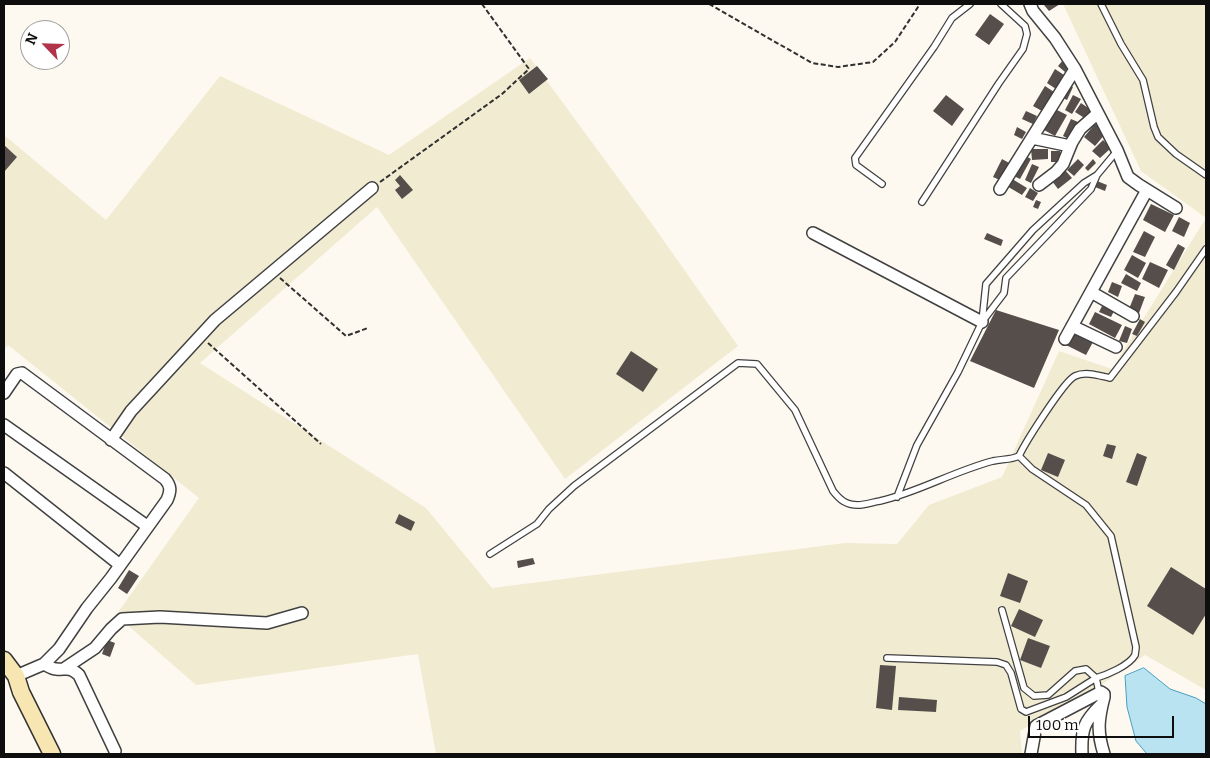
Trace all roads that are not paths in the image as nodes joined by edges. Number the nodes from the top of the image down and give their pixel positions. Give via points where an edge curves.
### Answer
1 (970, 4) edge
2 (1001, 4) edge
3 (1030, 4) edge
4 (1101, 4) edge
5 (1075, 69) junction
6 (1097, 114) junction
7 (1032, 138) junction
8 (1070, 146) junction
9 (1117, 150) junction
10 (1097, 175) junction
11 (1206, 175) edge
12 (882, 184) dead end
13 (1039, 185) dead end
14 (372, 188) road end
15 (1000, 188) dead end
16 (1147, 190) junction
17 (922, 202) dead end
18 (1176, 208) dead end
19 (813, 233) dead end
20 (1206, 249) edge
21 (1091, 292) junction
22 (1133, 316) dead end
23 (982, 322) junction
24 (1072, 326) junction
25 (1065, 339) dead end
26 (1116, 347) dead end
27 (4, 393) edge
28 (4, 425) edge
29 (111, 440) junction
30 (1019, 456) junction
31 (4, 473) edge
32 (897, 497) junction
33 (147, 526) junction
34 (490, 554) dead end
35 (120, 566) junction
36 (1002, 610) dead end
37 (302, 613) dead end
38 (887, 658) dead end
39 (4, 660) edge
40 (44, 664) junction
41 (65, 668) junction
42 (16, 676) junction
43 (1096, 678) junction
44 (1099, 692) junction
45 (1102, 704) junction
46 (114, 751) dead end
47 (52, 754) edge
48 (1031, 754) edge
49 (1082, 754) edge
50 (1104, 754) edge

1 - 12 lane via 952,18 855,158 856,165
2 - 17 lane via 1025,26 1027,34 1023,49
3 - 5 street
4 - 11 lane via 1120,44 1143,80 1158,137
5 - 6 street
5 - 7 street
6 - 8 street via 1080,129
6 - 9 street
7 - 8 street
7 - 15 street
8 - 13 street via 1063,164
9 - 10 lane
9 - 16 street via 1128,176
10 - 23 lane via 1090,189 1006,278 1004,293
10 - 23 lane via 1033,230 986,284
14 - 29 street via 215,320 131,411
16 - 18 street
16 - 21 street
19 - 23 street
20 - 30 lane via 1110,378 1086,374 1074,376
21 - 22 street
21 - 24 street
23 - 32 lane via 958,372 916,444
24 - 25 street
24 - 26 street
27 - 29 street via 17,374 22,373
28 - 33 street
29 - 33 street via 170,484 169,494
30 - 32 lane via 994,461
30 - 43 lane via 1032,469 1086,505 1111,536 1136,647 1135,655 1128,663
31 - 35 street
32 - 34 lane via 859,505 846,504 839,499 832,491 795,410 757,364 738,363 574,486 536,524
33 - 35 street
35 - 40 street via 59,649
36 - 43 lane via 1024,688 1034,696 1048,695 1074,671 1086,669
37 - 41 street via 267,622 160,617 122,619 95,648
38 - 43 lane via 1006,665 1021,709 1026,712 1066,697
39 - 42 street
40 - 41 street via 54,669
40 - 42 street
41 - 46 street via 79,675
42 - 47 street via 20,692
43 - 44 lane
44 - 45 street via 1104,694
44 - 48 street via 1036,726
45 - 49 street via 1086,720 1081,735
45 - 50 street via 1098,738

